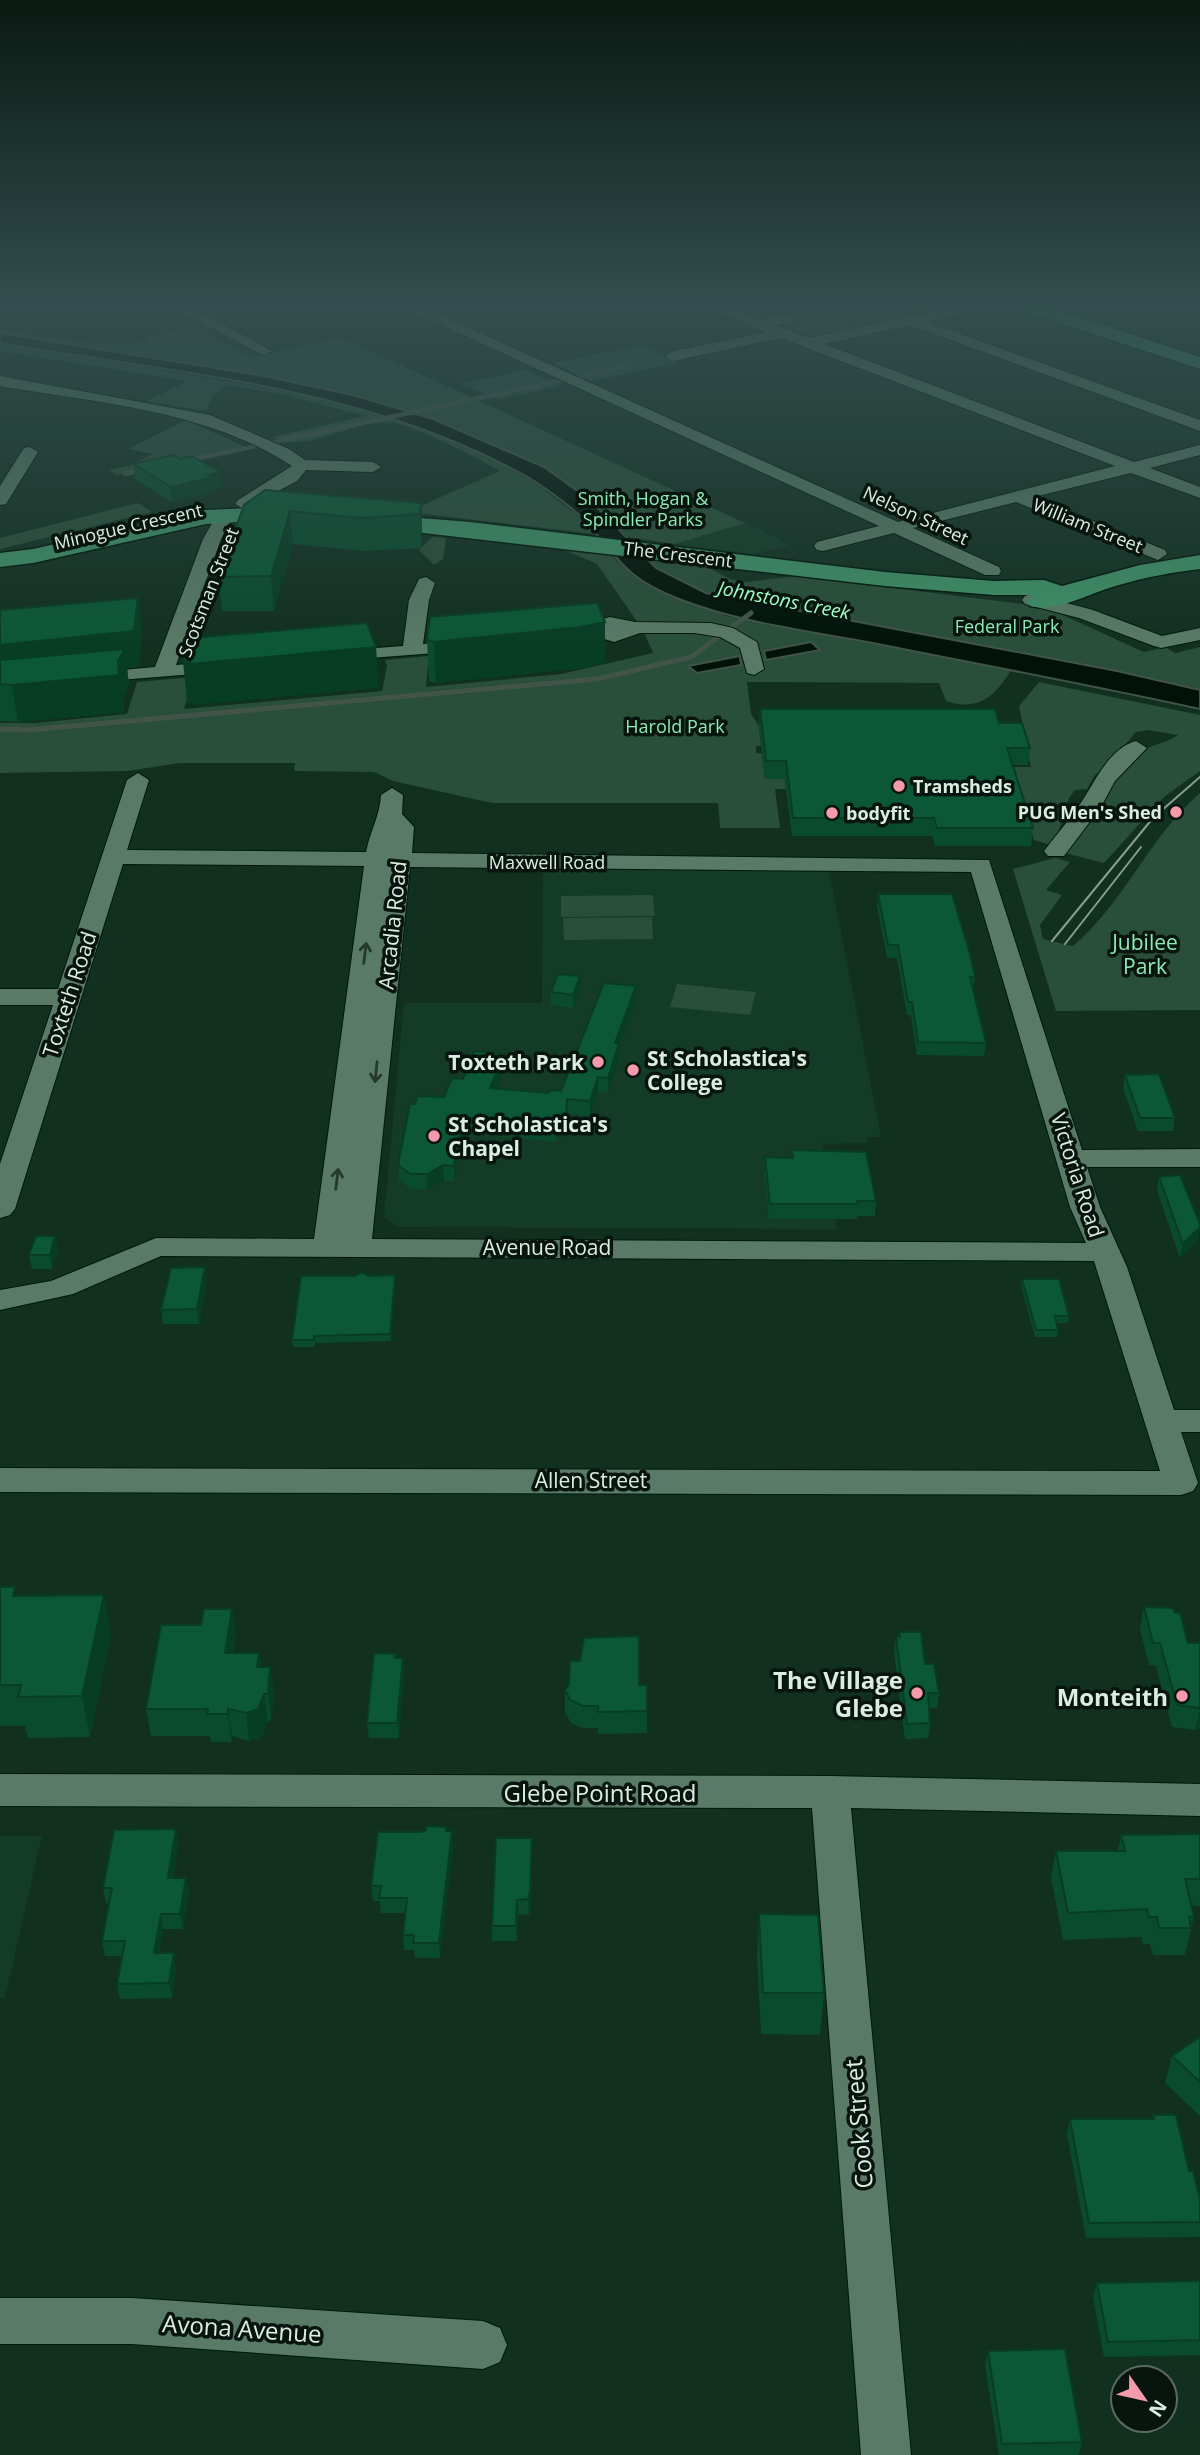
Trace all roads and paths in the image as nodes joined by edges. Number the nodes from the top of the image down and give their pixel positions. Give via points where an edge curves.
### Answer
1 (205, 419) edge
2 (657, 419) edge
3 (1008, 419) edge
4 (1180, 419) edge
5 (1200, 426) edge
6 (1200, 450) edge
7 (10, 452) dead end
8 (300, 465) junction
9 (373, 467) dead end
10 (1133, 467) junction
11 (1200, 494) edge
12 (1018, 497) junction
13 (0, 500) edge
14 (234, 510) junction
15 (176, 523) junction
16 (899, 528) junction
17 (212, 539) junction
18 (823, 546) dead end
19 (1158, 554) dead end
20 (3, 559) edge
21 (1200, 562) edge
22 (992, 571) dead end
23 (1117, 578) junction
24 (426, 583) dead end
25 (1031, 594) junction
26 (1062, 596) junction
27 (1118, 626) junction
28 (574, 633) edge
29 (1200, 634) edge
30 (488, 641) edge
31 (412, 647) junction
32 (312, 656) edge
33 (246, 662) edge
34 (172, 669) junction
35 (754, 669) dead end
36 (68, 678) edge
37 (1136, 748) dead end
38 (138, 780) dead end
39 (392, 805) dead end
40 (1056, 851) dead end
41 (113, 857) junction
42 (388, 861) junction
43 (981, 865) joint
44 (0, 997) edge
45 (68, 997) junction
46 (1200, 1158) edge
47 (1071, 1159) junction
48 (0, 1209) edge
49 (342, 1247) junction
50 (1104, 1252) junction
51 (0, 1300) edge
52 (1163, 1421) junction
53 (1200, 1421) edge
54 (0, 1480) edge
55 (1181, 1483) joint
56 (0, 1790) edge
57 (830, 1793) junction
58 (1200, 1800) edge
59 (0, 2321) edge
60 (483, 2345) dead end
61 (886, 2455) edge

1 - 8 street
2 - 16 street, Nelson Street
3 - 10 street
4 - 5 street
6 - 10 street
7 - 13 street via 30,452
8 - 9 street
8 - 14 street, Minogue Crescent via 286,480
10 - 11 street
10 - 12 street
12 - 16 street
12 - 19 street, William Street
14 - 15 main road, Minogue Crescent
14 - 17 street, Scotsman Street
14 - 20 main road, Minogue Crescent via 149,519
14 - 25 main road, The Crescent via 332,513
14 - 34 street, Scotsman Street
15 - 17 street, Scotsman Street via 204,528
15 - 20 main road, Minogue Crescent via 45,554
16 - 18 street
16 - 22 street, Nelson Street
17 - 34 street, Scotsman Street
21 - 23 main road, The Crescent
23 - 25 main road, The Crescent
23 - 26 main road, The Crescent
24 - 31 street
25 - 26 main road, The Crescent via 1051,601
25 - 27 street
26 - 27 street
27 - 29 street via 1161,642
28 - 35 street via 624,635 632,628 674,626 724,634 750,646
30 - 31 street
31 - 32 street
33 - 34 street
34 - 36 street
37 - 40 street via 1105,778 1090,807
38 - 41 street, Toxteth Road
39 - 42 street, Arcadia Road via 382,826
41 - 42 street, Maxwell Road
41 - 45 street, Toxteth Road
42 - 43 street, Maxwell Road
42 - 49 street, Arcadia Road
43 - 47 street, Victoria Road
44 - 45 street
45 - 48 street, Toxteth Road
46 - 47 street
47 - 50 street, Victoria Road
49 - 50 street, Avenue Road
49 - 51 street, Avenue Road via 156,1247 88,1280 37,1296
50 - 52 street, Victoria Road
52 - 53 street
52 - 55 street, Victoria Road
54 - 55 street, Allen Street
56 - 57 street, Glebe Point Road
57 - 58 street, Glebe Point Road
57 - 61 street, Cook Street
59 - 60 street, Avona Avenue via 132,2321

